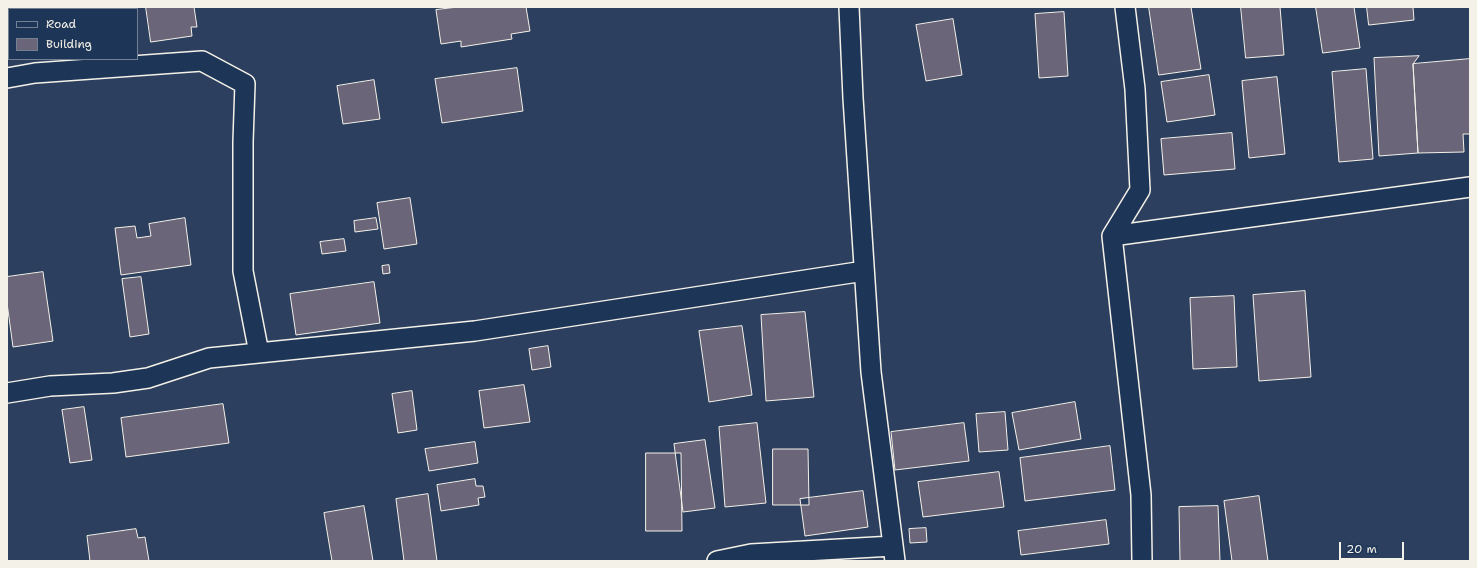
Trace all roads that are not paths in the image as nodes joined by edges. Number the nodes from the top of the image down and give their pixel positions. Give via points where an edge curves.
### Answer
1 (849, 7) edge
2 (1125, 7) edge
3 (7, 78) edge
4 (1470, 187) edge
5 (1112, 236) junction
6 (864, 271) junction
7 (259, 353) junction
8 (7, 393) edge
9 (894, 554) edge
10 (716, 561) edge
11 (1142, 561) edge

1 - 6 street
2 - 5 street via 1135,89 1140,190
3 - 7 street via 202,60 245,84 243,271
4 - 5 street
5 - 11 street via 1141,495
6 - 7 street via 475,331
6 - 9 street via 871,372
7 - 8 street via 209,358 148,378 113,383 50,386
9 - 10 street via 751,554

